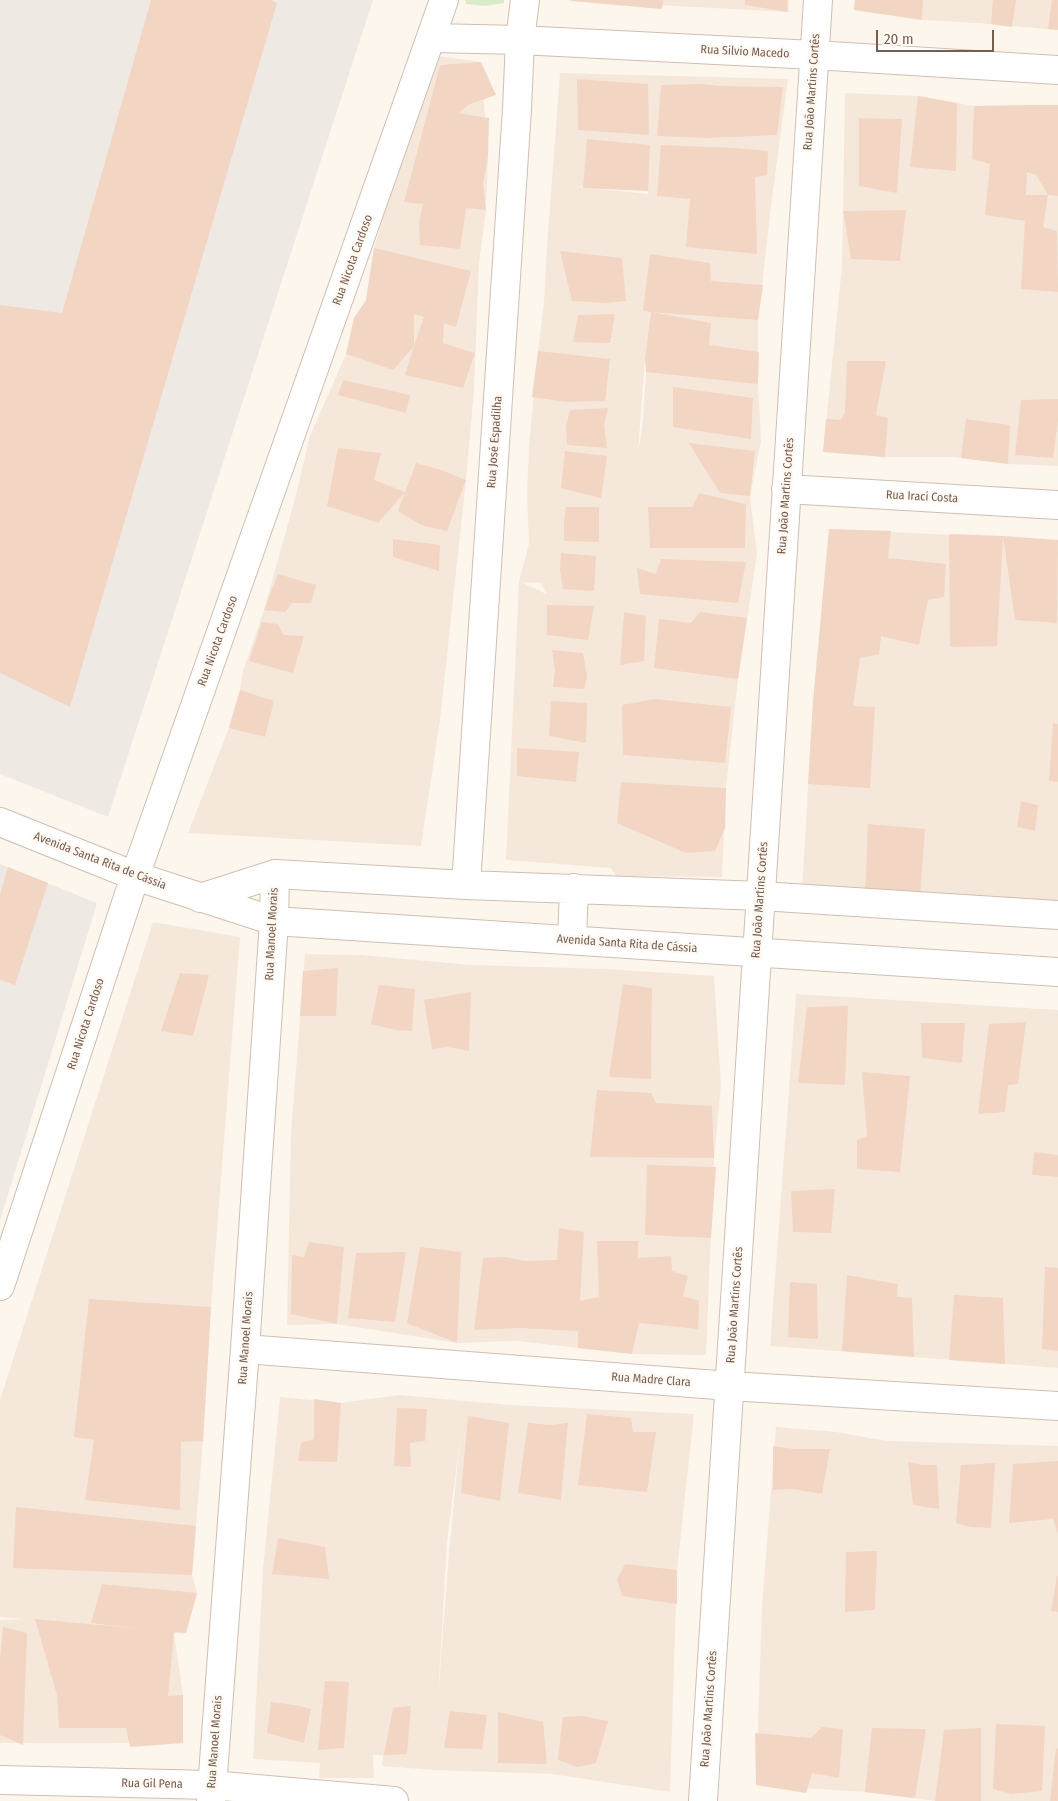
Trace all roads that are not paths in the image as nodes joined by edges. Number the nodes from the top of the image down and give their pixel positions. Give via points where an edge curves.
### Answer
1 (444, 0) edge
2 (525, 0) edge
3 (818, 0) edge
4 (432, 38) junction
5 (520, 40) junction
6 (814, 55) junction
7 (1058, 70) edge
8 (786, 489) junction
9 (1058, 505) edge
10 (0, 822) edge
11 (275, 874) junction
12 (135, 876) junction
13 (466, 885) junction
14 (574, 888) junction
15 (761, 896) junction
16 (200, 898) junction
17 (1058, 915) edge
18 (274, 921) junction
19 (572, 940) junction
20 (757, 952) junction
21 (1058, 972) edge
22 (0, 1286) edge
23 (245, 1349) junction
24 (730, 1386) junction
25 (1058, 1406) edge
26 (0, 1780) edge
27 (211, 1793) edge
28 (394, 1801) edge
29 (704, 1801) edge

1 - 4 street, Rua Nicota Cardoso
2 - 5 street, Rua José Espadilha
3 - 6 street, Rua João Martins Cortês
4 - 5 street, Rua Silvio Macedo
4 - 12 street, Rua Nicota Cardoso
5 - 6 street, Rua Silvio Macedo
5 - 13 street, Rua José Espadilha
6 - 7 street, Rua Silvio Macedo
6 - 8 street, Rua João Martins Cortês
8 - 9 street, Rua Iraci Costa
8 - 15 street, Rua João Martins Cortês
10 - 12 street, Avenida Santa Rita de Cássia
11 - 13 street
11 - 16 street
11 - 18 street, Rua Manoel Morais
12 - 16 street, Avenida Santa Rita de Cássia
12 - 22 street, Rua Nicota Cardoso
13 - 14 street
14 - 15 street
14 - 19 street
15 - 17 street
15 - 20 street, Rua João Martins Cortês
16 - 18 street, Avenida Santa Rita de Cássia
18 - 19 street, Avenida Santa Rita de Cássia
18 - 23 street, Rua Manoel Morais
19 - 20 street, Avenida Santa Rita de Cássia
20 - 21 street, Avenida Santa Rita de Cássia
20 - 24 street, Rua João Martins Cortês
23 - 24 street, Rua Madre Clara
23 - 27 street, Rua Manoel Morais
24 - 25 street, Rua Madre Clara
24 - 29 street, Rua João Martins Cortês
26 - 27 street, Rua Gil Pena
27 - 28 street, Rua Gil Pena

